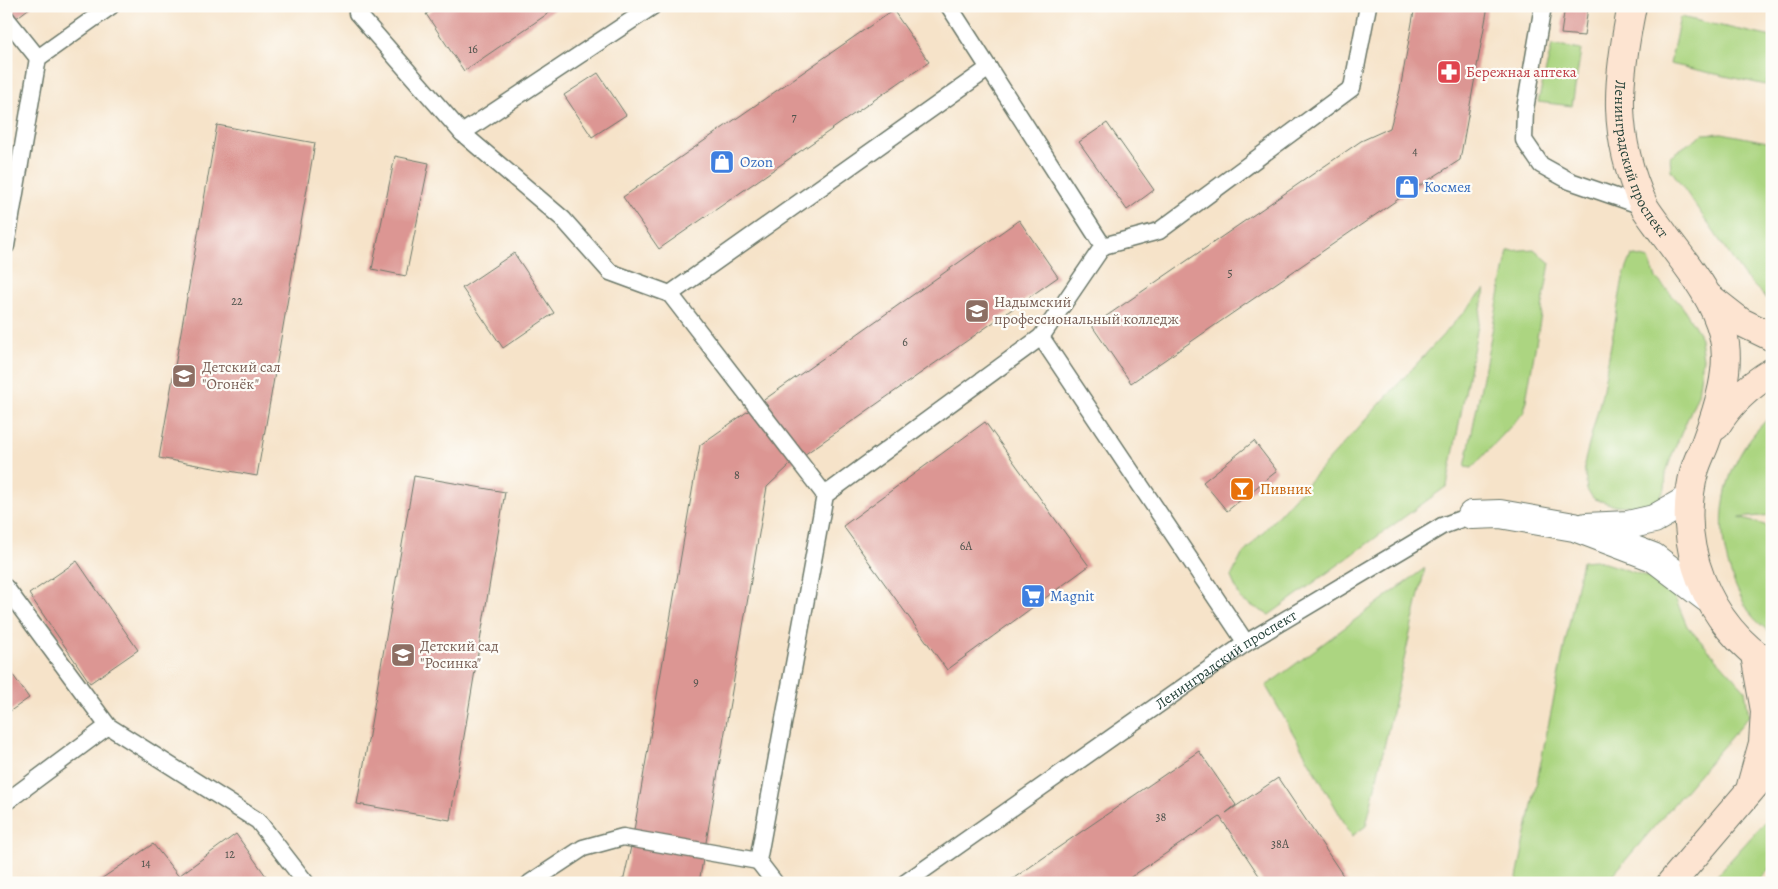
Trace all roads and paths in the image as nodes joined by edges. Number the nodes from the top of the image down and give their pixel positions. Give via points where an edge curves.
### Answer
1 (111, 6) edge
2 (653, 6) edge
3 (950, 6) edge
4 (1368, 6) edge
5 (1543, 6) edge
6 (1632, 6) edge
7 (358, 9) edge
8 (6, 18) edge
9 (38, 58) junction
10 (989, 68) junction
11 (462, 133) junction
12 (1645, 207) junction
13 (6, 246) edge
14 (1103, 246) junction
15 (670, 294) junction
16 (1709, 297) junction
17 (1041, 337) junction
18 (1772, 337) edge
19 (1772, 372) edge
20 (1707, 440) junction
21 (824, 495) junction
22 (1689, 499) junction
23 (1472, 515) joint
24 (1574, 527) junction
25 (6, 588) edge
26 (1707, 598) junction
27 (1246, 643) junction
28 (1763, 660) edge
29 (108, 726) junction
30 (1772, 765) edge
31 (1749, 793) junction
32 (6, 802) edge
33 (758, 861) junction
34 (306, 883) edge
35 (530, 883) edge
36 (775, 883) edge
37 (905, 883) edge
38 (1671, 883) edge

1 - 9 lane
2 - 11 lane
3 - 10 lane
4 - 14 lane via 1352,88 1159,231
5 - 12 lane via 1525,109 1524,140 1541,165 1570,182
6 - 12 main road, Ленинградский проспект via 1618,92 1620,128 1628,162
7 - 11 lane
8 - 9 lane
9 - 13 lane
10 - 14 lane
10 - 15 lane
11 - 15 lane via 563,219 610,272
12 - 16 main road, Ленинградский проспект
14 - 17 lane
15 - 21 lane
16 - 18 main road via 1741,322
16 - 20 main road via 1723,334 1726,358
17 - 21 lane
17 - 27 lane
19 - 20 main road via 1751,385 1724,413
20 - 22 main road via 1695,468
21 - 33 lane
22 - 24 street via 1654,519 1628,525
22 - 26 main road via 1691,550
23 - 24 street, Ленинградский проспект via 1500,514
23 - 27 lane, Ленинградский проспект via 1442,526
24 - 26 street via 1653,557
25 - 29 lane
26 - 28 main road via 1728,629
27 - 37 lane, Ленинградский проспект
28 - 31 main road via 1765,711 1762,743
29 - 32 lane
29 - 34 lane via 258,821
30 - 31 main road
31 - 38 main road
33 - 35 lane via 623,837 583,848
33 - 36 lane

